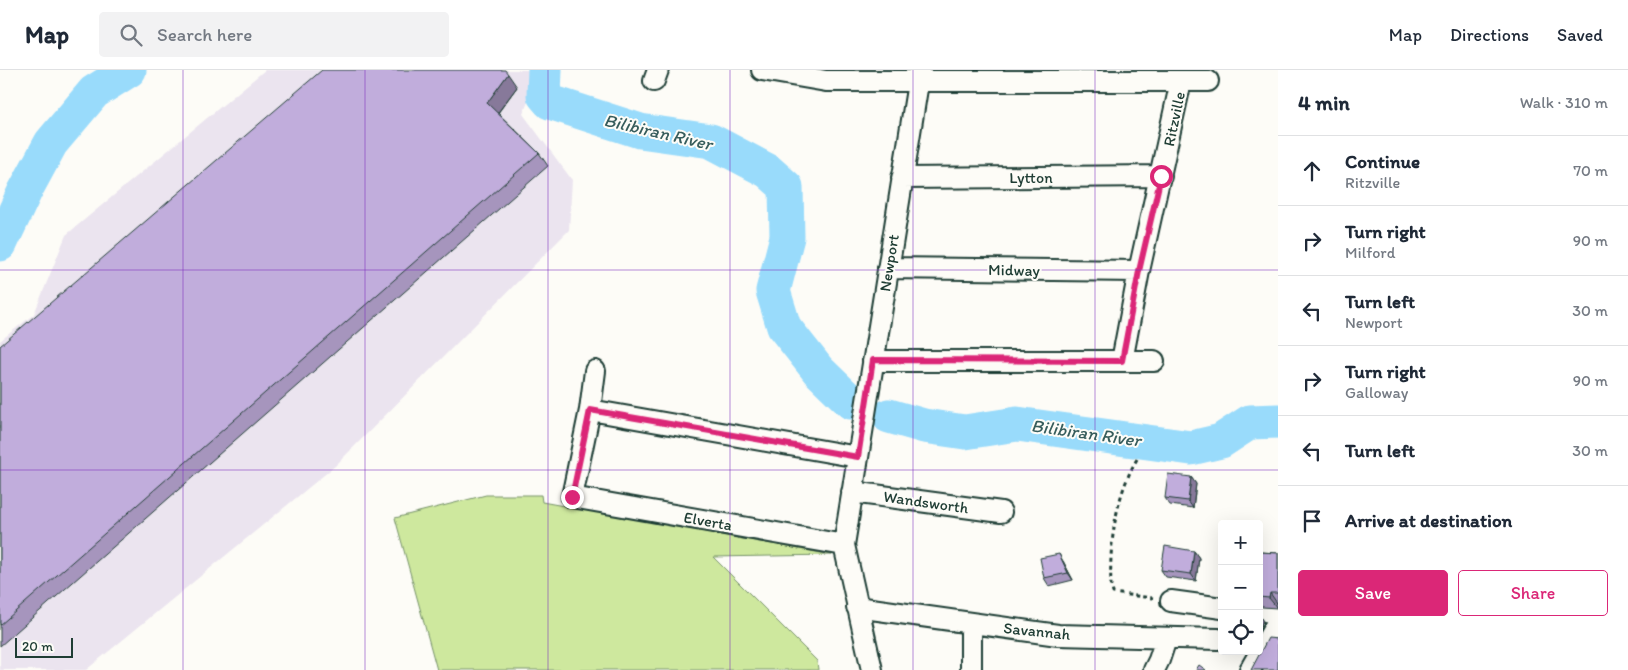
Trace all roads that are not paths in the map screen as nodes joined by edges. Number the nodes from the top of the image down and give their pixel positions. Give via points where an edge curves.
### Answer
1 (762, 70) edge
2 (919, 76) edge
3 (1182, 81) junction
4 (1208, 81) dead end
5 (1161, 176) junction
6 (902, 178) junction
7 (888, 268) junction
8 (1139, 271) junction
9 (873, 360) junction
10 (1122, 361) junction
11 (1154, 361) dead end
12 (595, 371) dead end
13 (590, 410) junction
14 (858, 457) junction
15 (852, 492) junction
16 (1001, 512) dead end
17 (844, 545) junction
18 (1171, 601) road end
19 (1218, 607) edge
20 (857, 608) junction
21 (1263, 611) edge
22 (1278, 613) edge
23 (1278, 621) edge
24 (971, 624) junction
25 (1166, 639) junction
26 (1218, 639) dead end
27 (872, 670) edge
28 (971, 670) edge
29 (1154, 670) edge
30 (1250, 670) edge

1 - 2 street via 826,81
2 - 3 street
2 - 6 street, Newport
3 - 4 street
3 - 5 street, Ritzville
5 - 6 street, Lytton
5 - 8 street, Ritzville
6 - 7 street, Newport
7 - 8 street, Midway
7 - 9 street, Newport
8 - 10 street, Ritzville
9 - 10 street
9 - 14 street, Newport
10 - 11 street
12 - 13 street
13 - 14 street
13 - 17 street, Elverta via 572,497
14 - 15 street, Newport
15 - 16 street, Wandsworth
15 - 17 street, Newport
17 - 20 street
18 - 19 street
20 - 24 street, Savannah
20 - 27 street
21 - 22 street
23 - 30 street
24 - 25 street, Savannah via 1058,635
24 - 28 street
25 - 26 street, Savannah
25 - 29 street

